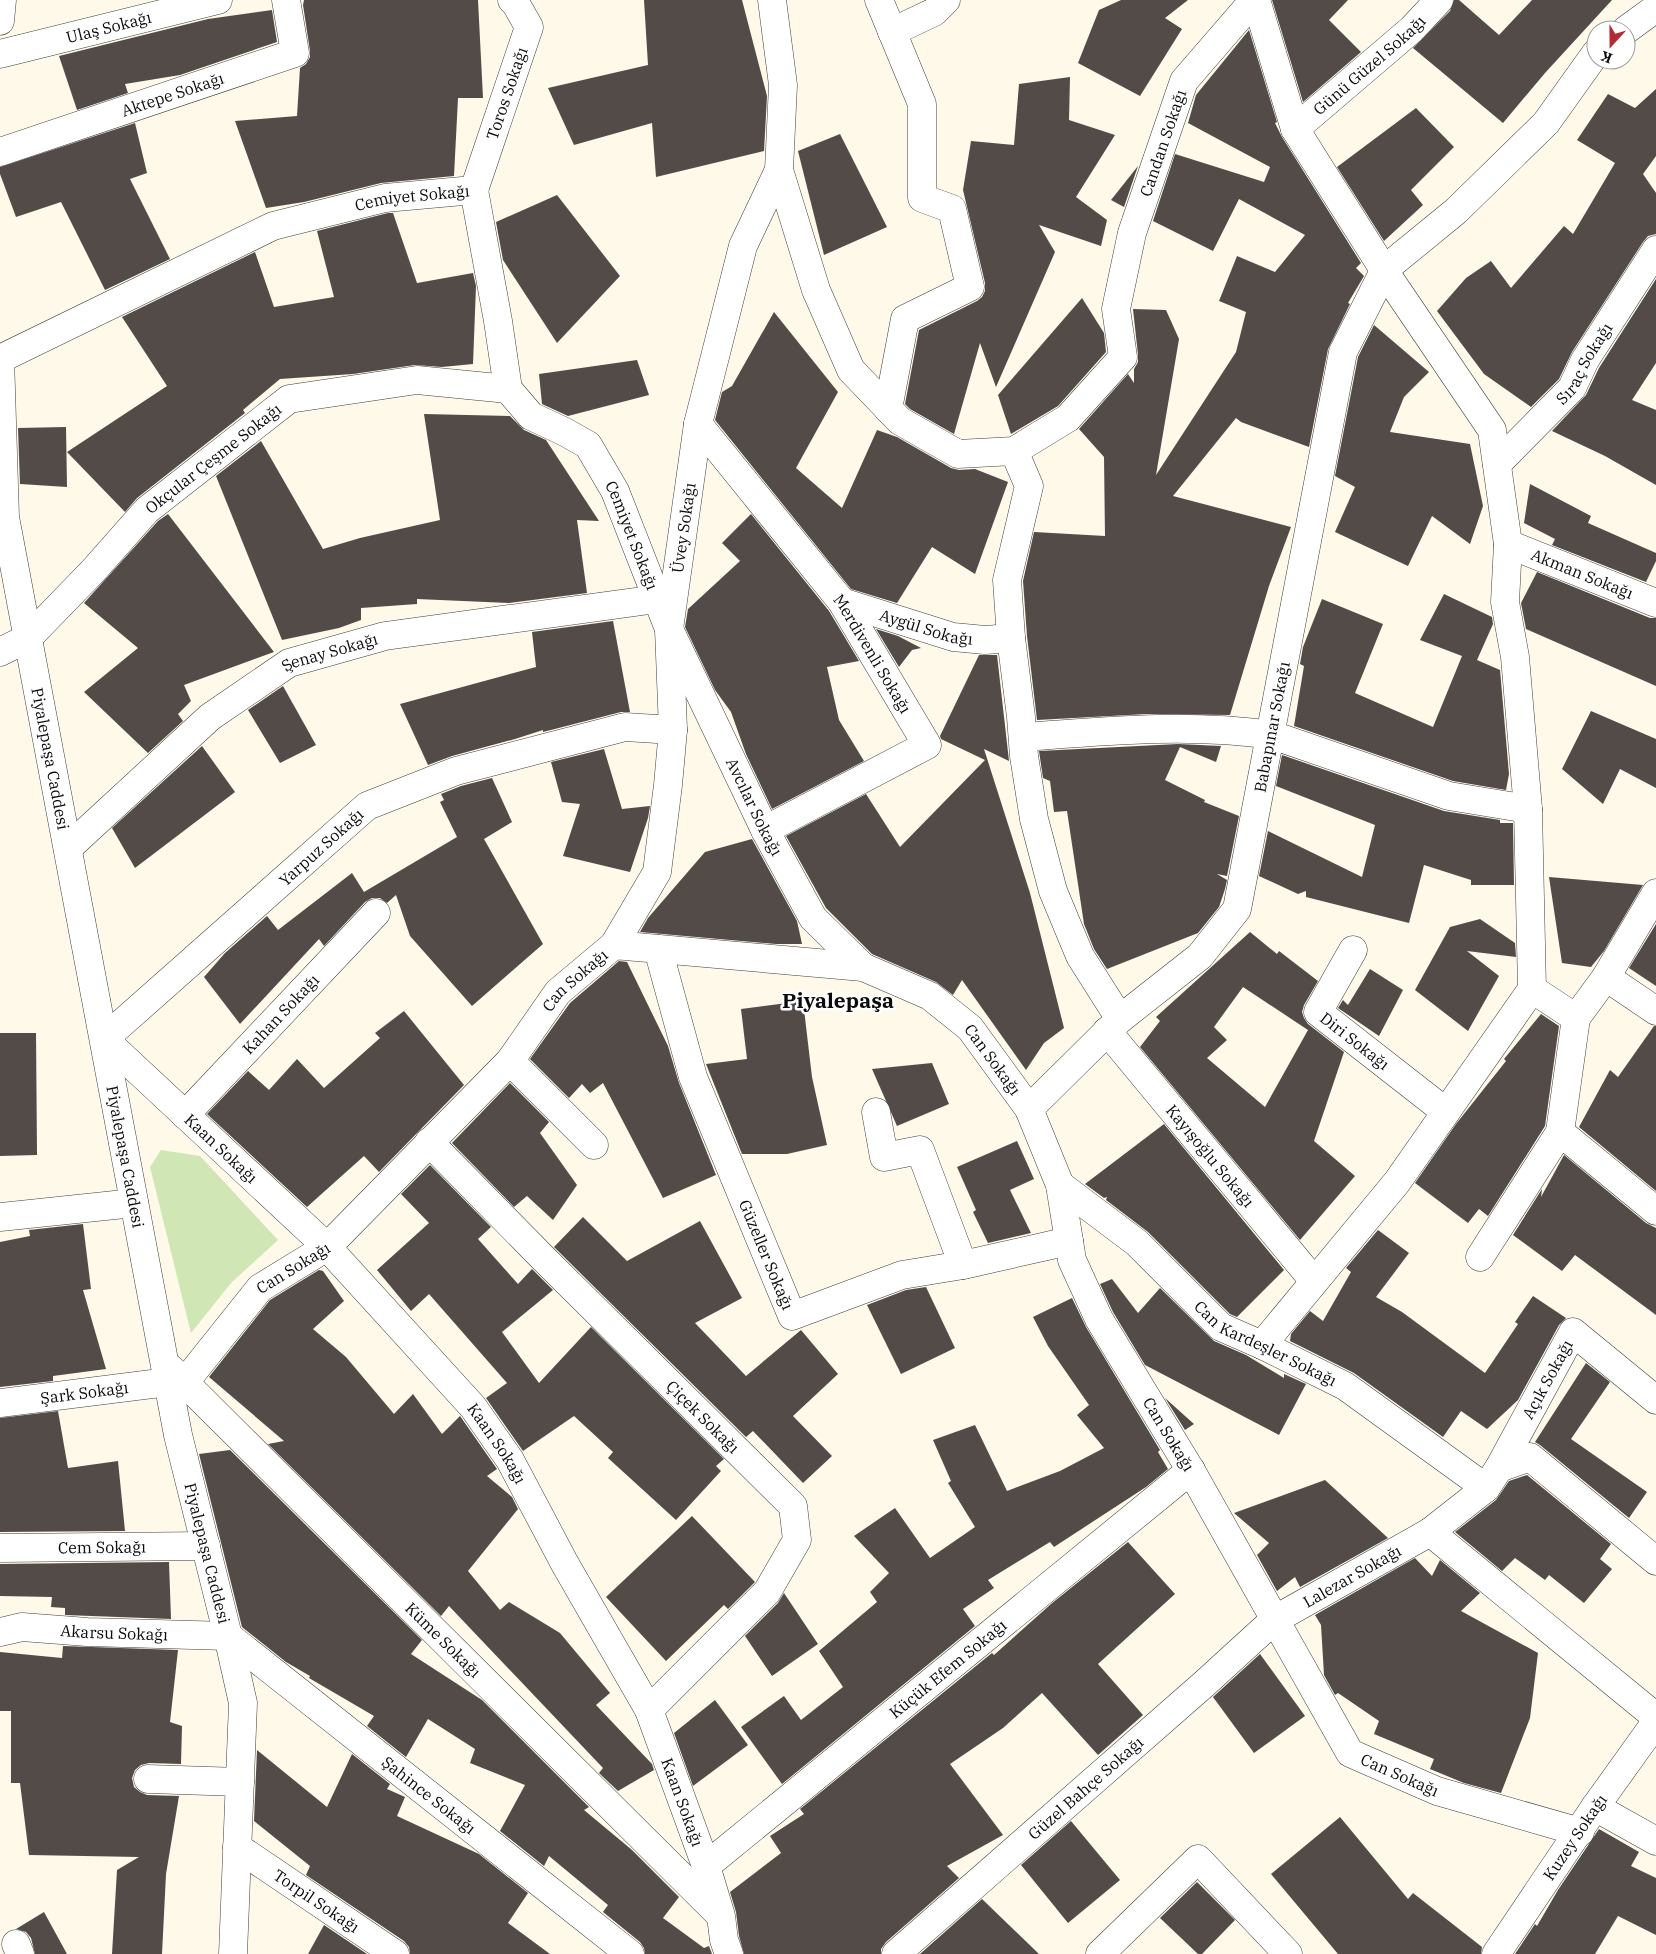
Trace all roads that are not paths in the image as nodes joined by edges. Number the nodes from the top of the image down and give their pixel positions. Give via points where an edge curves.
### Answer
1 (2, 0) edge
2 (218, 0) edge
3 (286, 0) edge
4 (512, 0) edge
5 (772, 0) edge
6 (879, 0) edge
7 (946, 0) edge
8 (1256, 0) edge
9 (1439, 0) edge
10 (1656, 8) edge
11 (0, 21) edge
12 (1636, 23) edge
13 (892, 32) junction
14 (0, 54) edge
15 (1586, 67) edge
16 (1295, 129) junction
17 (0, 152) edge
18 (779, 170) junction
19 (474, 190) junction
20 (1656, 250) edge
21 (1385, 269) junction
22 (0, 358) edge
23 (508, 389) junction
24 (888, 409) junction
25 (698, 424) junction
26 (1014, 451) junction
27 (1497, 464) junction
28 (1508, 544) junction
29 (1654, 597) edge
30 (657, 599) junction
31 (842, 602) junction
32 (669, 629) junction
33 (28, 638) junction
34 (1011, 638) junction
35 (0, 652) edge
36 (672, 730) junction
37 (1272, 734) junction
38 (1023, 737) junction
39 (1528, 809) junction
40 (765, 830) junction
41 (68, 848) junction
42 (1656, 893) edge
43 (376, 912) dead end
44 (614, 945) junction
45 (658, 949) junction
46 (1353, 950) dead end
47 (863, 968) junction
48 (1606, 977) junction
49 (1532, 989) junction
50 (1656, 1011) edge
51 (1576, 1018) junction
52 (1114, 1025) junction
53 (104, 1039) junction
54 (510, 1061) junction
55 (1029, 1109) junction
56 (876, 1112) dead end
57 (1446, 1112) junction
58 (185, 1115) junction
59 (1560, 1132) junction
60 (429, 1142) junction
61 (594, 1145) dead end
62 (1060, 1185) junction
63 (134, 1203) junction
64 (1656, 1211) edge
65 (0, 1217) edge
66 (1069, 1241) junction
67 (327, 1246) junction
68 (1480, 1257) dead end
69 (963, 1265) junction
70 (1314, 1282) junction
71 (1262, 1345) junction
72 (172, 1375) junction
73 (1656, 1400) edge
74 (0, 1403) edge
75 (1191, 1470) junction
76 (1492, 1478) junction
77 (1430, 1532) junction
78 (206, 1546) junction
79 (0, 1548) edge
80 (1656, 1561) edge
81 (1274, 1620) junction
82 (0, 1632) edge
83 (228, 1636) junction
84 (649, 1710) junction
85 (1656, 1717) edge
86 (1656, 1722) edge
87 (148, 1779) dead end
88 (240, 1782) junction
89 (1595, 1807) junction
90 (1580, 1832) junction
91 (1656, 1840) edge
92 (237, 1848) junction
93 (706, 1866) junction
94 (721, 1916) junction
95 (233, 1954) edge
96 (395, 1954) edge
97 (630, 1954) edge
98 (729, 1954) edge
99 (896, 1954) edge
100 (1100, 1954) edge
101 (1288, 1954) edge
102 (1496, 1954) edge

1 - 11 street
2 - 14 street, Ulaş Sokağı
3 - 17 street, Aktepe Sokağı via 294,53
4 - 19 street, Toros Sokağı via 529,27
5 - 18 street via 783,85
6 - 13 street
7 - 13 street via 934,12
8 - 16 street
8 - 26 street, Candan Sokağı via 1184,81 1132,233 1116,309 1123,357 1068,418
9 - 16 street, Günü Güzel Sokağı via 1412,29
10 - 12 street
13 - 24 street via 922,104 922,198 952,208 970,287 905,319
15 - 21 street via 1546,124 1456,211
16 - 21 street
18 - 24 street via 816,290 851,370
18 - 25 street, Üvey Sokağı via 743,246
19 - 22 street, Cemiyet Sokağı via 385,198 273,226
19 - 23 street, Cemiyet Sokağı
20 - 27 street, Sıraç Sokağı via 1585,360 1572,388
21 - 27 street via 1492,430
21 - 37 street, Babapınar Sokağı via 1343,352
22 - 33 street, Piyalepaşa Caddesi via 5,517
23 - 30 street, Cemiyet Sokağı via 531,416 588,445 615,491
23 - 33 street, Okçular Çeşme Sokağı via 417,380 290,399 147,510 94,571
24 - 26 street via 900,421 958,454
25 - 31 street, Merdivenli Sokağı
25 - 32 street, Üvey Sokağı
26 - 34 street, Kayışoğlu Sokağı via 1030,486 1007,580
27 - 28 street
28 - 29 street, Akman Sokağı
28 - 39 street via 1505,602 1515,657
30 - 32 street, Cemiyet Sokağı
30 - 41 street, Şenay Sokağı via 385,636 289,663 210,717
31 - 34 street, Aygül Sokağı via 953,637
31 - 40 street, Merdivenli Sokağı via 927,745
32 - 36 street, Üvey Sokağı
32 - 40 street, Avcılar Sokağı
33 - 35 street, Okçular Çeşme Sokağı
33 - 41 street, Piyalepaşa Caddesi
34 - 38 street, Kayışoğlu Sokağı
36 - 44 street, Üvey Sokağı via 657,872
36 - 53 street, Yarpuz Sokağı via 625,727 456,771 367,806
37 - 38 street via 1242,730 1143,729
37 - 39 street via 1441,793
37 - 52 street, Babapınar Sokağı via 1237,909 1200,956
38 - 52 street, Kayışoğlu Sokağı via 1034,819 1053,891
39 - 49 street
40 - 47 street, Avcılar Sokağı via 813,918
41 - 53 street, Piyalepaşa Caddesi
42 - 48 street
43 - 58 street, Kahan Sokağı
44 - 45 street, Can Sokağı
44 - 54 street, Can Sokağı via 558,992
45 - 47 street, Can Sokağı
45 - 69 street, Güzeller Sokağı via 693,1077 792,1316 902,1275
46 - 57 street, Diri Sokağı via 1318,1012
47 - 55 street, Can Sokağı via 930,996 970,1028
48 - 50 street
48 - 51 street
49 - 51 street
49 - 57 street
51 - 59 street
52 - 55 street, Babapınar Sokağı
52 - 70 street, Kayışoğlu Sokağı
53 - 58 street, Kaan Sokağı
53 - 63 street, Piyalepaşa Caddesi
54 - 60 street, Can Sokağı
54 - 61 street
55 - 62 street, Can Sokağı
56 - 69 street via 884,1157 920,1150
57 - 70 street via 1397,1182
58 - 67 street, Kaan Sokağı
59 - 64 street
59 - 68 street
60 - 67 street, Can Sokağı
60 - 84 street, Çiçek Sokağı via 793,1506 797,1540 767,1592
62 - 66 street, Can Sokağı
62 - 71 street, Can Kardeşler Sokağı via 1138,1243 1221,1327
63 - 65 street
63 - 72 street, Piyalepaşa Caddesi
66 - 69 street, Güzeller Sokağı
66 - 75 street, Can Sokağı via 1072,1260 1099,1319
67 - 72 street, Can Sokağı via 260,1288
67 - 84 street, Kaan Sokağı via 478,1414 510,1460
70 - 71 street
71 - 76 street, Can Kardeşler Sokağı via 1345,1386
72 - 74 street, Şark Sokağı
72 - 78 street, Piyalepaşa Caddesi via 178,1435
72 - 94 street, Küme Sokağı
73 - 76 street, Açık Sokağı via 1573,1332
75 - 81 street, Can Sokağı
75 - 93 street, Küçük Efem Sokağı
76 - 77 street, Lalezar Sokağı
76 - 80 street via 1530,1457
77 - 81 street, Lalezar Sokağı
77 - 85 street
78 - 79 street, Cem Sokağı
78 - 83 street, Piyalepaşa Caddesi
81 - 90 street, Can Sokağı via 1350,1753 1437,1791
81 - 99 street, Güzel Bahçe Sokağı
82 - 83 street, Akarsu Sokağı via 22,1628
83 - 88 street, Piyalepaşa Caddesi via 243,1703
83 - 97 street, Şahince Sokağı
84 - 93 street, Kaan Sokağı
86 - 89 street, Kuzey Sokağı
87 - 88 street
88 - 92 street, Piyalepaşa Caddesi
89 - 90 street, Kuzey Sokağı
89 - 91 street
90 - 102 street, Kuzey Sokağı
92 - 95 street, Piyalepaşa Caddesi
92 - 96 street, Torpil Sokağı
93 - 94 street, Kaan Sokağı
94 - 98 street, Kaan Sokağı
100 - 101 street via 1198,1859

